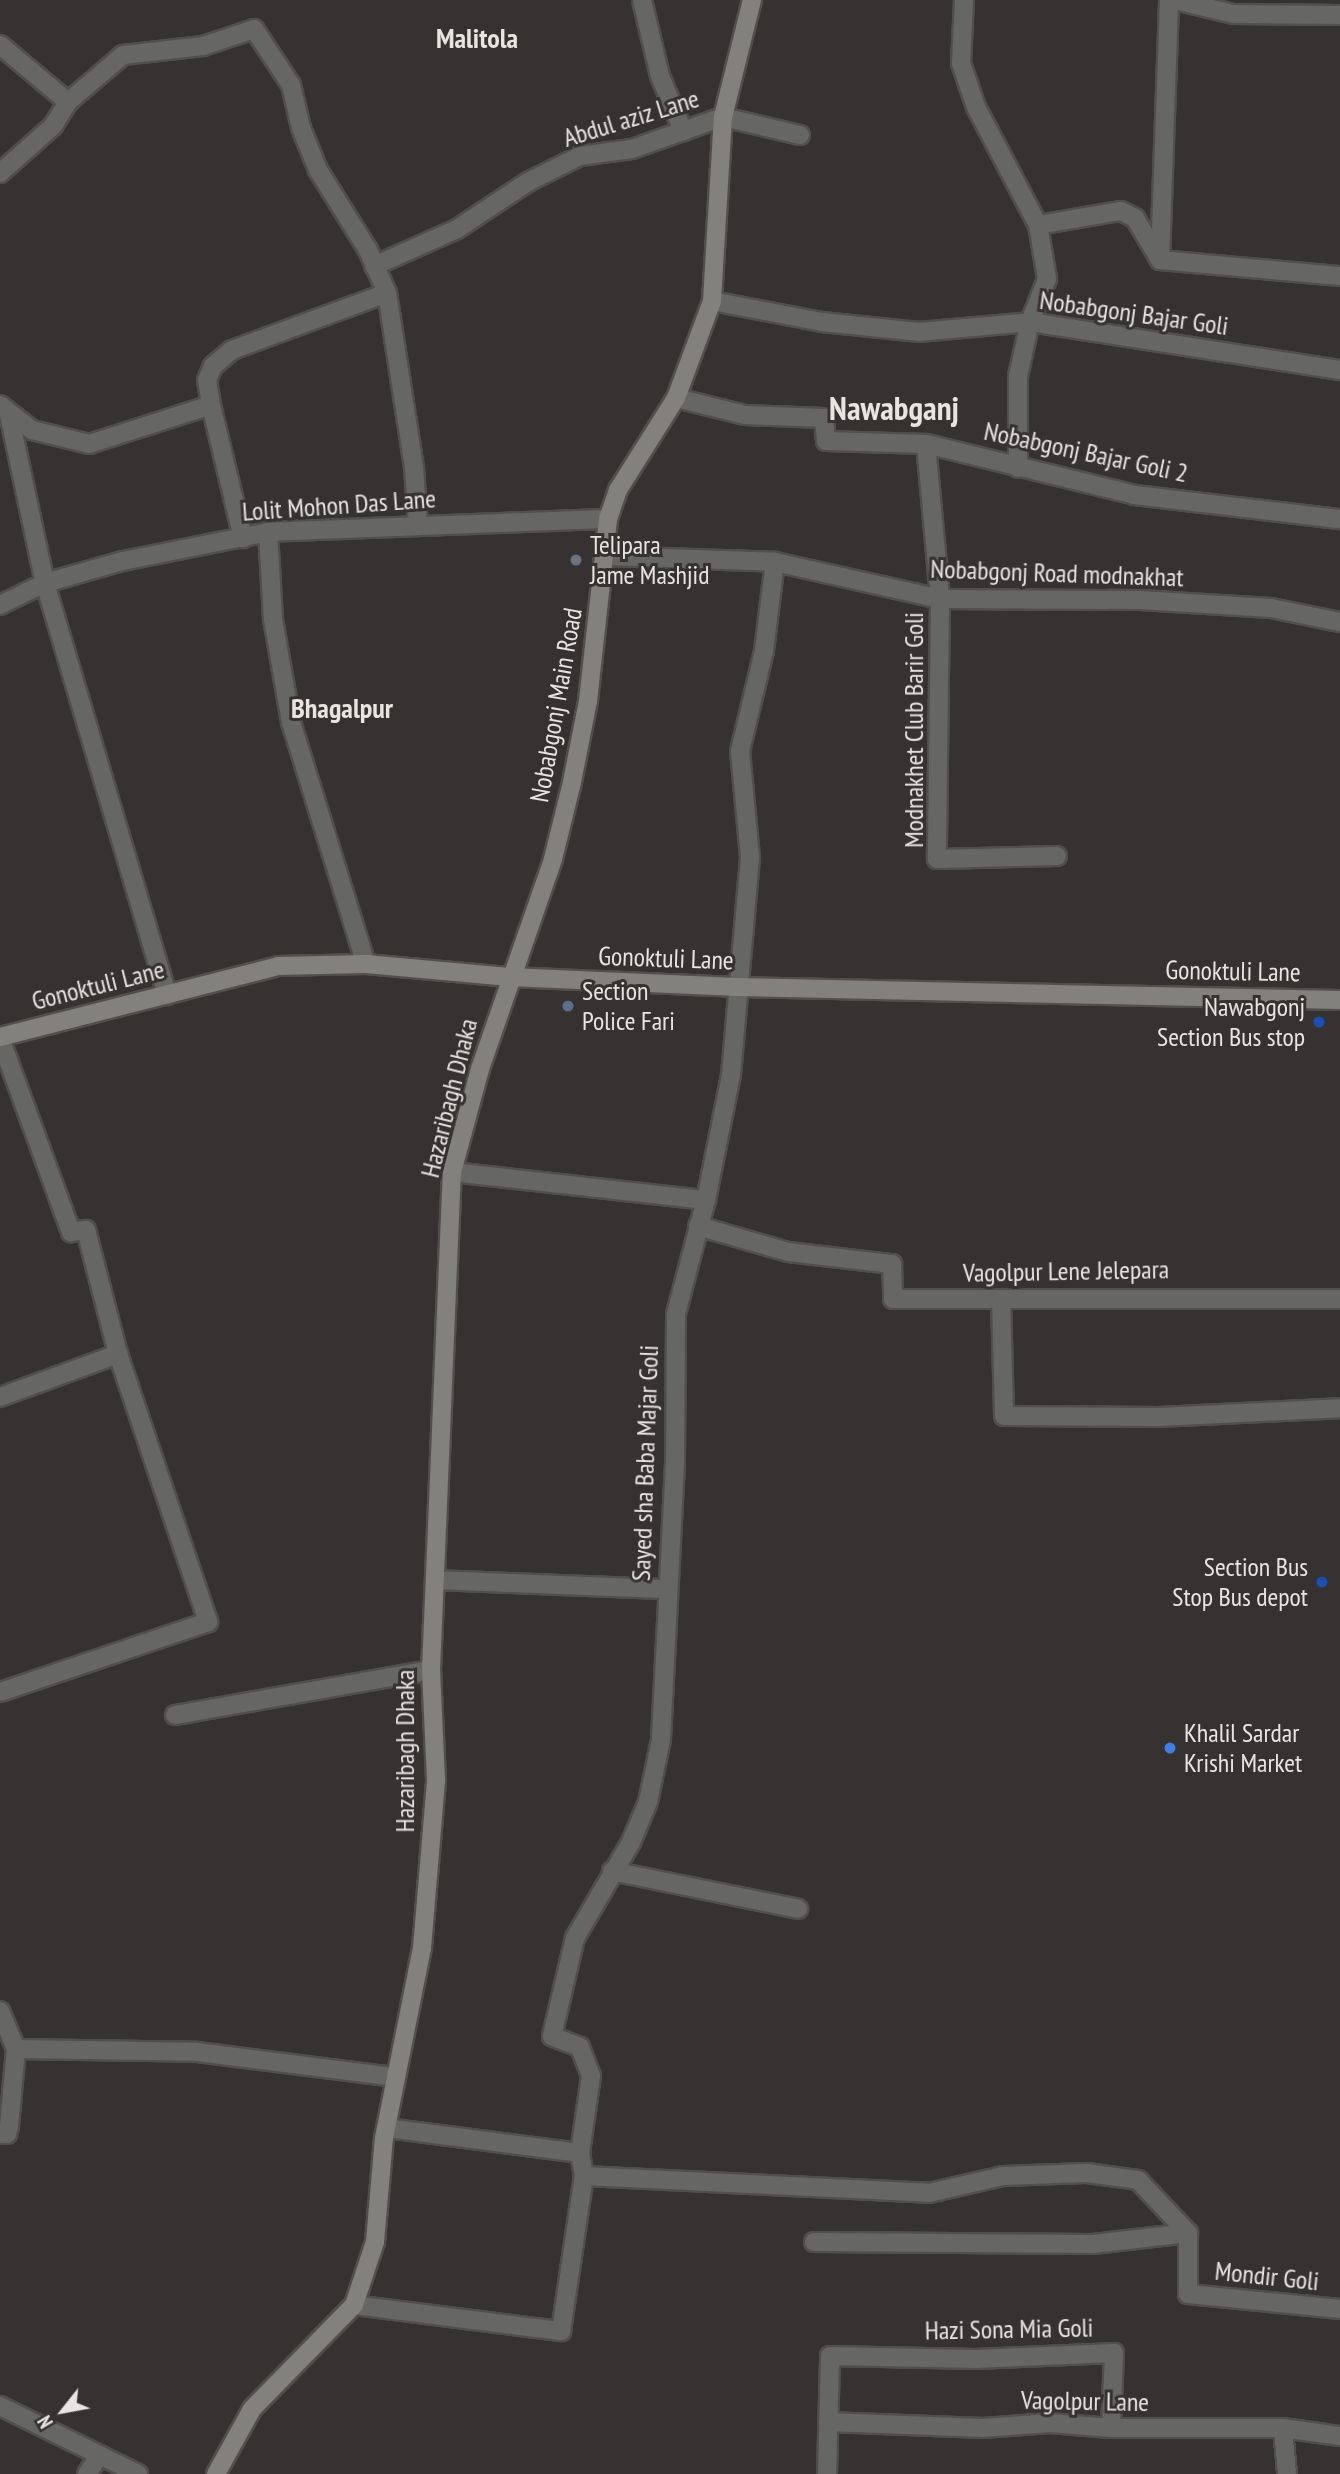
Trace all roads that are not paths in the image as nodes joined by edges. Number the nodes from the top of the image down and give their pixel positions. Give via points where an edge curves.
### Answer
1 (642, 0) edge
2 (752, 0) edge
3 (964, 0) edge
4 (1169, 0) edge
5 (1175, 0) edge
6 (1340, 15) edge
7 (0, 45) edge
8 (68, 102) junction
9 (723, 117) junction
10 (683, 131) junction
11 (800, 135) dead end
12 (0, 173) edge
13 (1038, 225) junction
14 (1160, 260) junction
15 (374, 266) junction
16 (1340, 275) edge
17 (387, 293) junction
18 (712, 301) junction
19 (1030, 322) junction
20 (1340, 370) edge
21 (676, 398) junction
22 (211, 405) junction
23 (4, 410) edge
24 (926, 444) junction
25 (1018, 468) junction
26 (608, 519) junction
27 (1340, 519) edge
28 (418, 526) junction
29 (268, 532) junction
30 (243, 538) junction
31 (607, 556) junction
32 (775, 562) junction
33 (45, 583) junction
34 (940, 599) junction
35 (0, 605) edge
36 (1340, 622) edge
37 (1057, 856) dead end
38 (366, 964) junction
39 (510, 977) junction
40 (738, 987) junction
41 (167, 995) junction
42 (1340, 1000) edge
43 (0, 1037) edge
44 (452, 1172) junction
45 (706, 1200) junction
46 (698, 1226) junction
47 (1001, 1299) junction
48 (1340, 1299) edge
49 (118, 1354) junction
50 (0, 1397) edge
51 (1340, 1408) edge
52 (438, 1580) junction
53 (666, 1589) junction
54 (431, 1670) junction
55 (0, 1692) edge
56 (175, 1715) dead end
57 (612, 1871) junction
58 (798, 1909) dead end
59 (0, 2011) edge
60 (16, 2049) junction
61 (395, 2077) junction
62 (387, 2128) junction
63 (0, 2134) edge
64 (580, 2153) junction
65 (584, 2176) junction
66 (1188, 2232) junction
67 (814, 2242) dead end
68 (354, 2305) junction
69 (1340, 2309) edge
70 (0, 2406) edge
71 (828, 2422) junction
72 (1111, 2428) junction
73 (1283, 2428) junction
74 (1340, 2436) edge
75 (100, 2455) junction
76 (87, 2474) edge
77 (138, 2474) edge
78 (216, 2474) edge
79 (827, 2474) edge
80 (1287, 2474) edge

1 - 10 street via 660,76
2 - 9 street, Nobabgonj Main Road
3 - 13 street via 961,63 976,107
4 - 14 street
5 - 6 street via 1233,14
7 - 8 street
8 - 12 street via 53,126
8 - 15 street via 122,55 203,46 254,29 291,85 318,170
9 - 10 street, Abdul aziz Lane
9 - 11 street, Abdul aziz Lane
9 - 18 street, Nobabgonj Main Road
10 - 15 street, Abdul aziz Lane via 632,149 580,156 528,182 457,229
13 - 14 street via 1121,211 1135,218
13 - 19 street via 1046,279
14 - 16 street
15 - 17 street
17 - 22 street via 232,350 213,366 207,380
17 - 28 street via 411,440
18 - 19 street, Nobabgonj Bajar Goli via 822,322 919,332
18 - 21 street, Nobabgonj Main Road
19 - 20 street, Nobabgonj Bajar Goli
19 - 25 street via 1018,376
21 - 24 street, Nobabgonj Bajar Goli 2 via 746,415 824,418 826,441
21 - 26 street, Nobabgonj Main Road via 618,490
22 - 23 street via 89,443 57,439
22 - 30 street
23 - 33 street
24 - 25 street, Nobabgonj Bajar Goli 2
24 - 34 street, Modnakhet Club Barir Goli
25 - 27 street, Nobabgonj Bajar Goli 2 via 1135,495
26 - 28 street, Lolit Mohon Das Lane
26 - 31 street, Nobabgonj Main Road
28 - 29 street, Lolit Mohon Das Lane
29 - 30 street, Lolit Mohon Das Lane
29 - 38 street via 273,619 290,722
30 - 33 street, Lolit Mohon Das Lane via 189,546
31 - 32 street, Nobabgonj Road modnakhat
31 - 39 street, Nobabgonj Main Road via 572,782 553,859
32 - 34 street, Nobabgonj Road modnakhat
32 - 40 street, Sayed sha Baba Majar Goli via 764,651 740,751 750,857
33 - 35 street, Lolit Mohon Das Lane
33 - 41 street
34 - 36 street, Nobabgonj Road modnakhat via 1140,600 1272,608
34 - 37 street, Modnakhet Club Barir Goli via 937,859
38 - 39 street, Gonoktuli Lane
38 - 41 street, Gonoktuli Lane via 278,966
39 - 40 street, Gonoktuli Lane
39 - 44 street, Hazaribagh Dhaka
40 - 42 street, Gonoktuli Lane
40 - 45 street, Sayed sha Baba Majar Goli via 731,1075
41 - 43 street, Gonoktuli Lane
43 - 49 street via 71,1232 86,1230
44 - 45 street
44 - 52 street, Hazaribagh Dhaka
45 - 46 street, Sayed sha Baba Majar Goli
46 - 47 street, Vagolpur Lene Jelepara via 788,1252 892,1264 893,1299
46 - 53 street, Sayed sha Baba Majar Goli via 676,1314 675,1461
47 - 48 street, Vagolpur Lene Jelepara
47 - 51 street via 1004,1416 1159,1417
49 - 50 street
49 - 55 street via 208,1622
52 - 53 street
52 - 54 street, Hazaribagh Dhaka
53 - 57 street, Sayed sha Baba Majar Goli via 661,1739 648,1802
54 - 56 street
54 - 61 street, Hazaribagh Dhaka via 436,1780 423,1935
57 - 58 street
57 - 64 street, Sayed sha Baba Majar Goli via 575,1938 552,2036 580,2047 591,2076
59 - 60 street
60 - 61 street via 197,2052
60 - 63 street via 9,2126 7,2134
61 - 62 street, Hazaribagh Dhaka
62 - 64 street
62 - 68 street, Hazaribagh Dhaka via 375,2242
64 - 65 street, Sayed sha Baba Majar Goli
65 - 66 street via 929,2193 1003,2176 1087,2173 1138,2180
65 - 68 street, Sayed sha Baba Majar Goli via 561,2331
66 - 67 street via 1093,2244
66 - 69 street, Mondir Goli via 1188,2294
68 - 78 street, Hazaribagh Dhaka via 251,2409
70 - 75 street
71 - 72 street, Vagolpur Lane via 983,2428 1050,2423
71 - 72 street, Hazi Sona Mia Goli via 830,2356 976,2360 1114,2353
71 - 79 street
72 - 73 street, Vagolpur Lane
73 - 74 street, Vagolpur Lane
73 - 80 street
75 - 76 street
75 - 77 street

